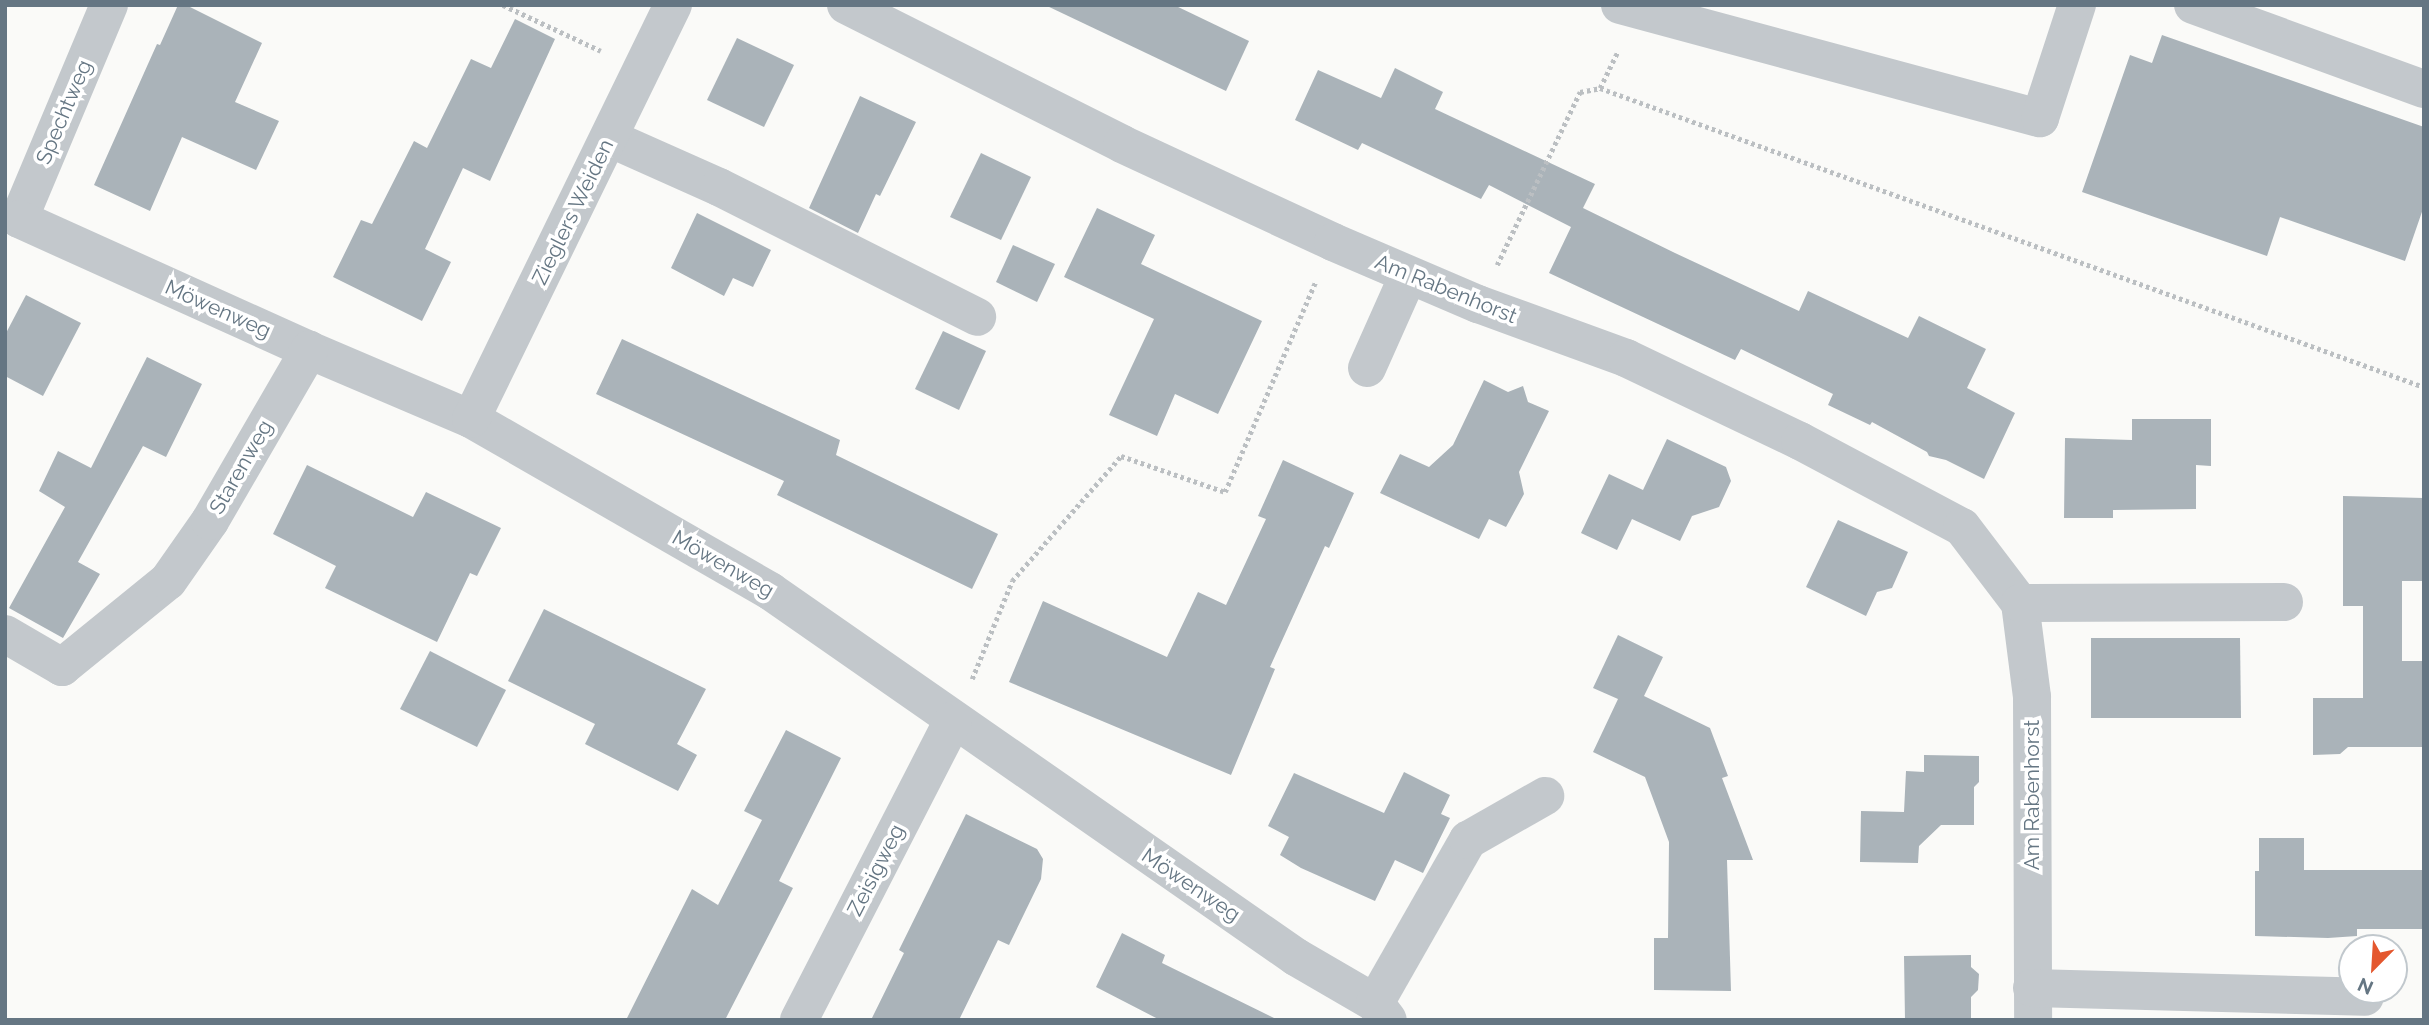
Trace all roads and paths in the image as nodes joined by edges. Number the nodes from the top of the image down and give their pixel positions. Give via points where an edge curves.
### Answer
1 (109, 5) edge
2 (503, 5) edge
3 (673, 5) edge
4 (846, 5) edge
5 (1620, 5) edge
6 (2077, 5) edge
7 (2196, 5) edge
8 (643, 71) junction
9 (2424, 89) edge
10 (610, 138) junction
11 (19, 219) joint
12 (1333, 242) junction
13 (1408, 276) junction
14 (1478, 304) junction
15 (977, 317) dead end
16 (309, 350) junction
17 (1367, 368) dead end
18 (2424, 387) edge
19 (471, 419) junction
20 (2284, 602) dead end
21 (2020, 603) junction
22 (5, 634) edge
23 (953, 720) junction
24 (1545, 796) dead end
25 (2338, 998) edge
26 (2033, 1004) edge
27 (1381, 1012) edge
28 (799, 1020) edge

1 - 11 street, Spechtweg
2 - 8 path
3 - 8 street, Zieglers Weiden
4 - 12 street, Am Rabenhorst via 1122,144
5 - 6 street via 2040,117
7 - 9 street
8 - 10 street, Zieglers Weiden
10 - 15 street via 719,187
10 - 19 street, Zieglers Weiden
11 - 16 street, Möwenweg
12 - 13 street, Am Rabenhorst
12 - 23 path via 1225,492 1121,456 1013,581
13 - 14 street, Am Rabenhorst
13 - 17 street
14 - 18 path via 1580,92 1600,88
14 - 21 street, Am Rabenhorst via 1626,358 1800,441 1962,527
16 - 19 street, Möwenweg
16 - 22 street, Starenweg via 211,520 168,581 62,667
19 - 23 street, Möwenweg via 770,591
20 - 21 street
21 - 26 street, Am Rabenhorst via 2032,697
23 - 27 street, Möwenweg
23 - 28 street, Zeisigweg
24 - 27 street, Möwenweg via 1468,839
25 - 26 street, Am Rabenhorst

